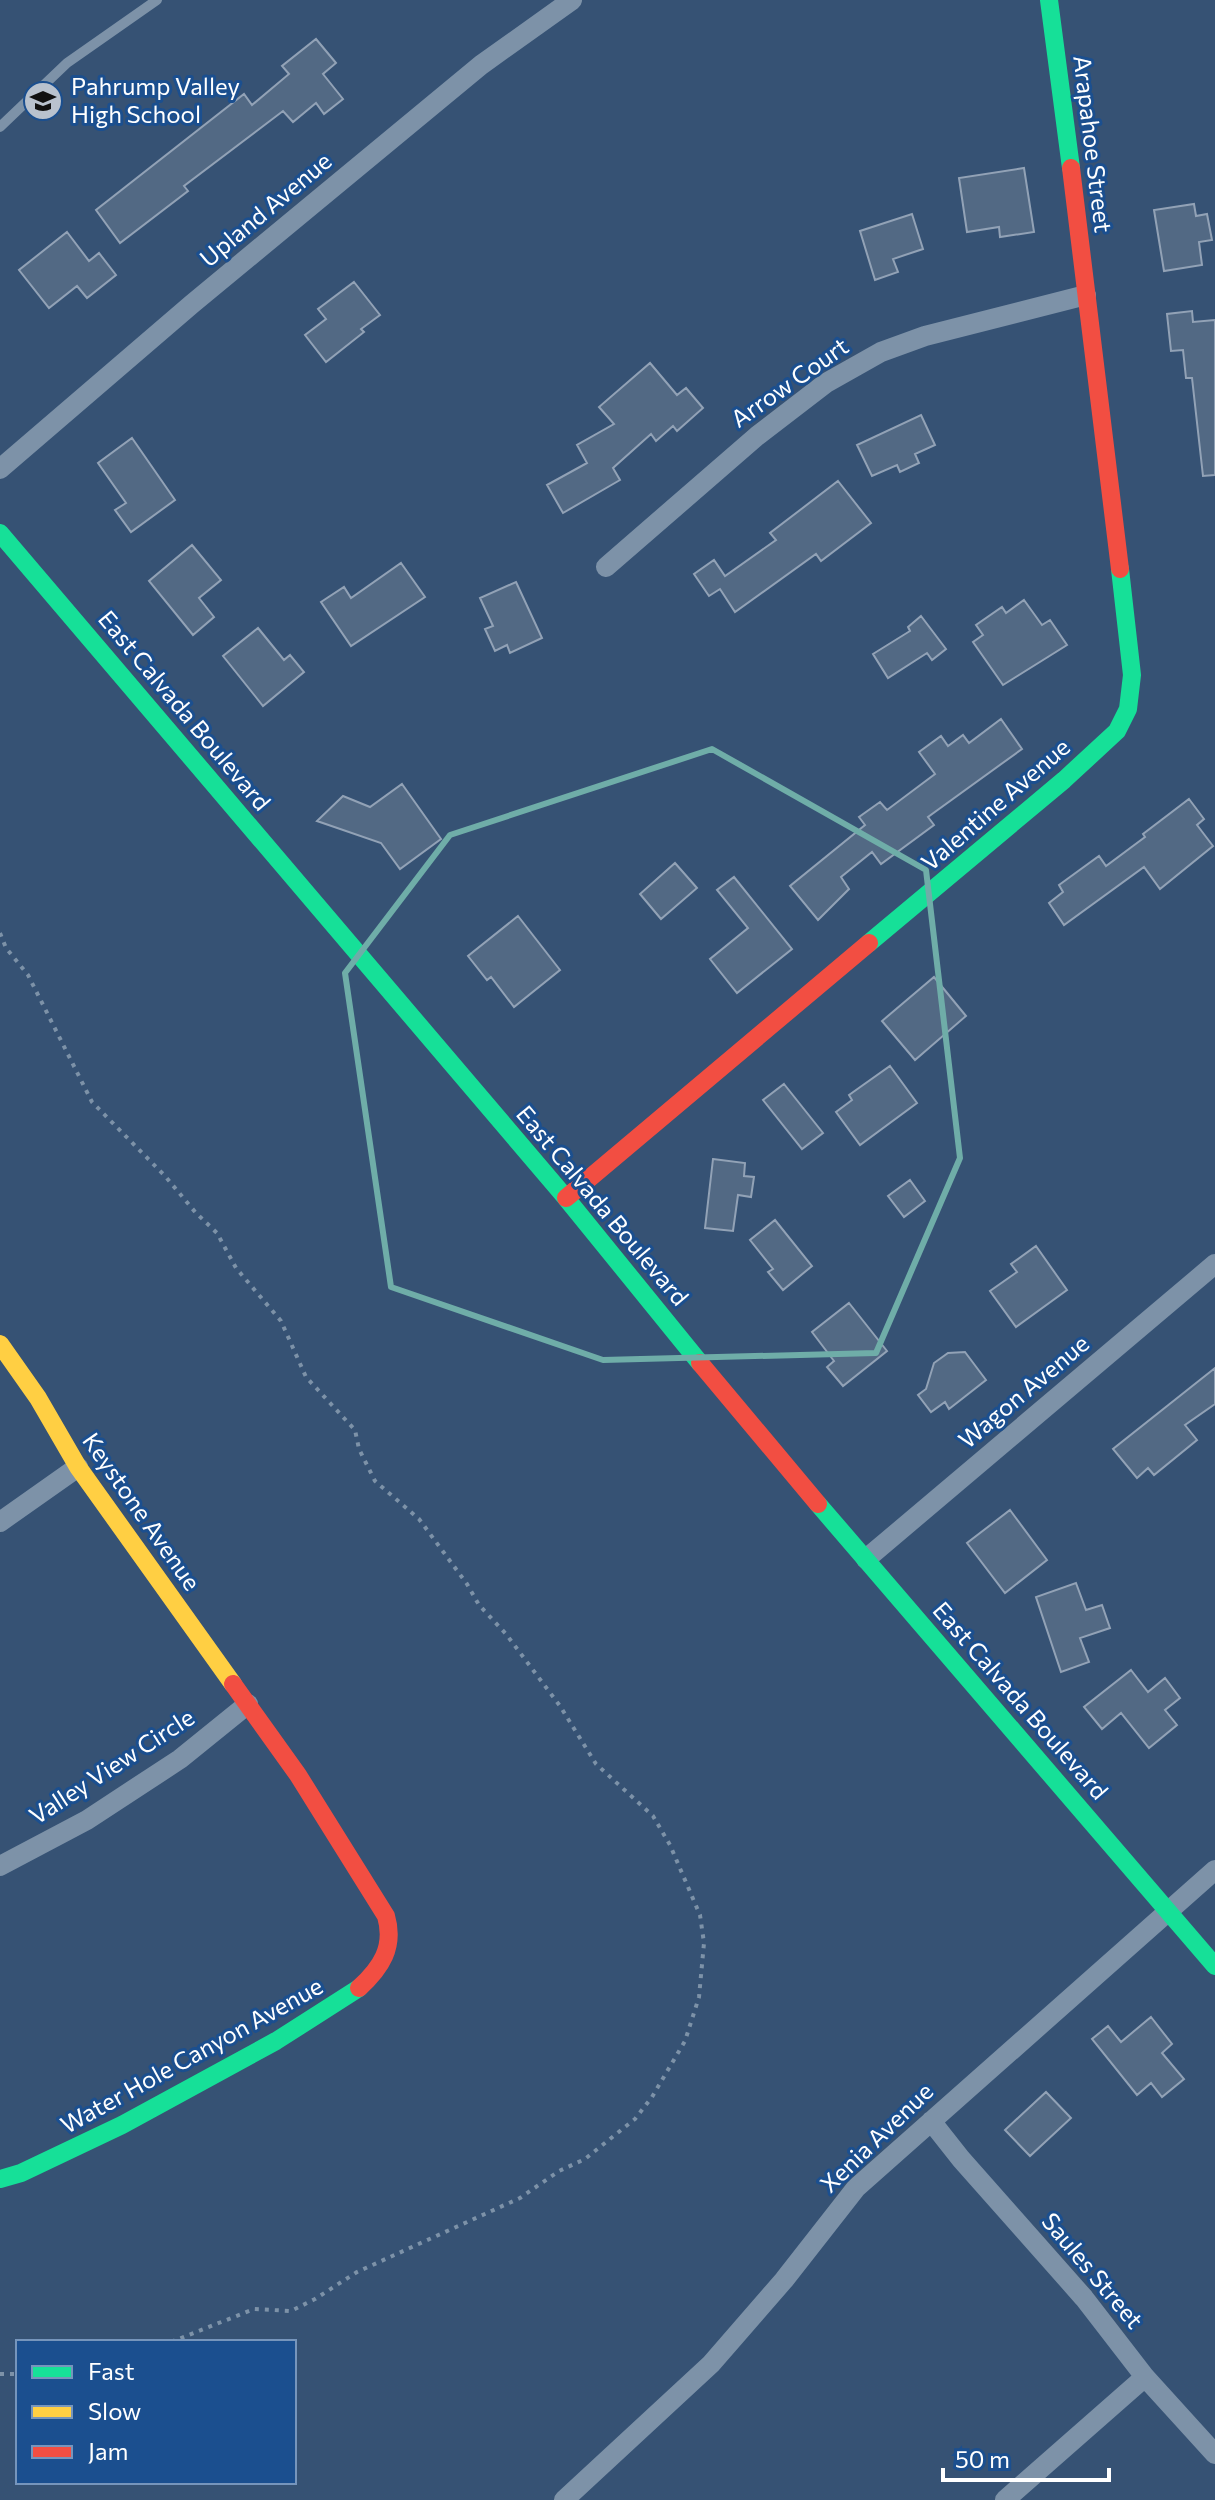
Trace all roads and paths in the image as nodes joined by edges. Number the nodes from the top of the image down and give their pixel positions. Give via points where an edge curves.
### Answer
1 (157, 0) edge
2 (572, 0) edge
3 (1049, 0) edge
4 (0, 127) edge
5 (1086, 295) junction
6 (0, 469) edge
7 (0, 533) edge
8 (606, 567) dead end
9 (0, 933) edge
10 (566, 1198) junction
11 (1215, 1264) edge
12 (0, 1344) edge
13 (78, 1467) junction
14 (0, 1522) edge
15 (866, 1559) junction
16 (248, 1704) junction
17 (0, 1866) edge
18 (1215, 1870) edge
19 (1168, 1910) junction
20 (1215, 1966) edge
21 (931, 2121) junction
22 (0, 2179) edge
23 (176, 2340) edge
24 (1145, 2377) junction
25 (1215, 2454) edge
26 (564, 2500) edge
27 (1005, 2500) edge

1 - 4 lane via 67,63
2 - 6 street, Upland Avenue via 469,75
3 - 5 street, Arapahoe Street
5 - 8 street, Arrow Court via 925,336 881,352 826,383
5 - 10 street, Valentine Avenue via 1132,675 1128,709 1117,731
7 - 10 street, East Calvada Boulevard
9 - 23 path via 28,975 92,1102 217,1233 236,1268 281,1321 306,1377 355,1430 375,1481 419,1519 560,1706 596,1764 653,1816 700,1915 704,1943 699,1997 685,2041 635,2119 585,2159 520,2198 357,2272 291,2311 254,2309
10 - 15 street, East Calvada Boulevard
11 - 15 street, Wagon Avenue
12 - 13 street, Keystone Avenue
13 - 14 street
13 - 16 street, Keystone Avenue
15 - 19 street, East Calvada Boulevard
16 - 17 street, Valley View Circle via 180,1759 87,1820
16 - 22 street, Water Hole Canyon Avenue via 386,1916 387,1953 376,1973 352,1995 276,2041 122,2125
18 - 19 street, Xenia Avenue
19 - 20 street, East Calvada Boulevard
19 - 21 street, Xenia Avenue
21 - 24 street, Saules Street
21 - 26 street, Xenia Avenue via 856,2188 711,2364
24 - 25 street, Saules Street
24 - 27 street

